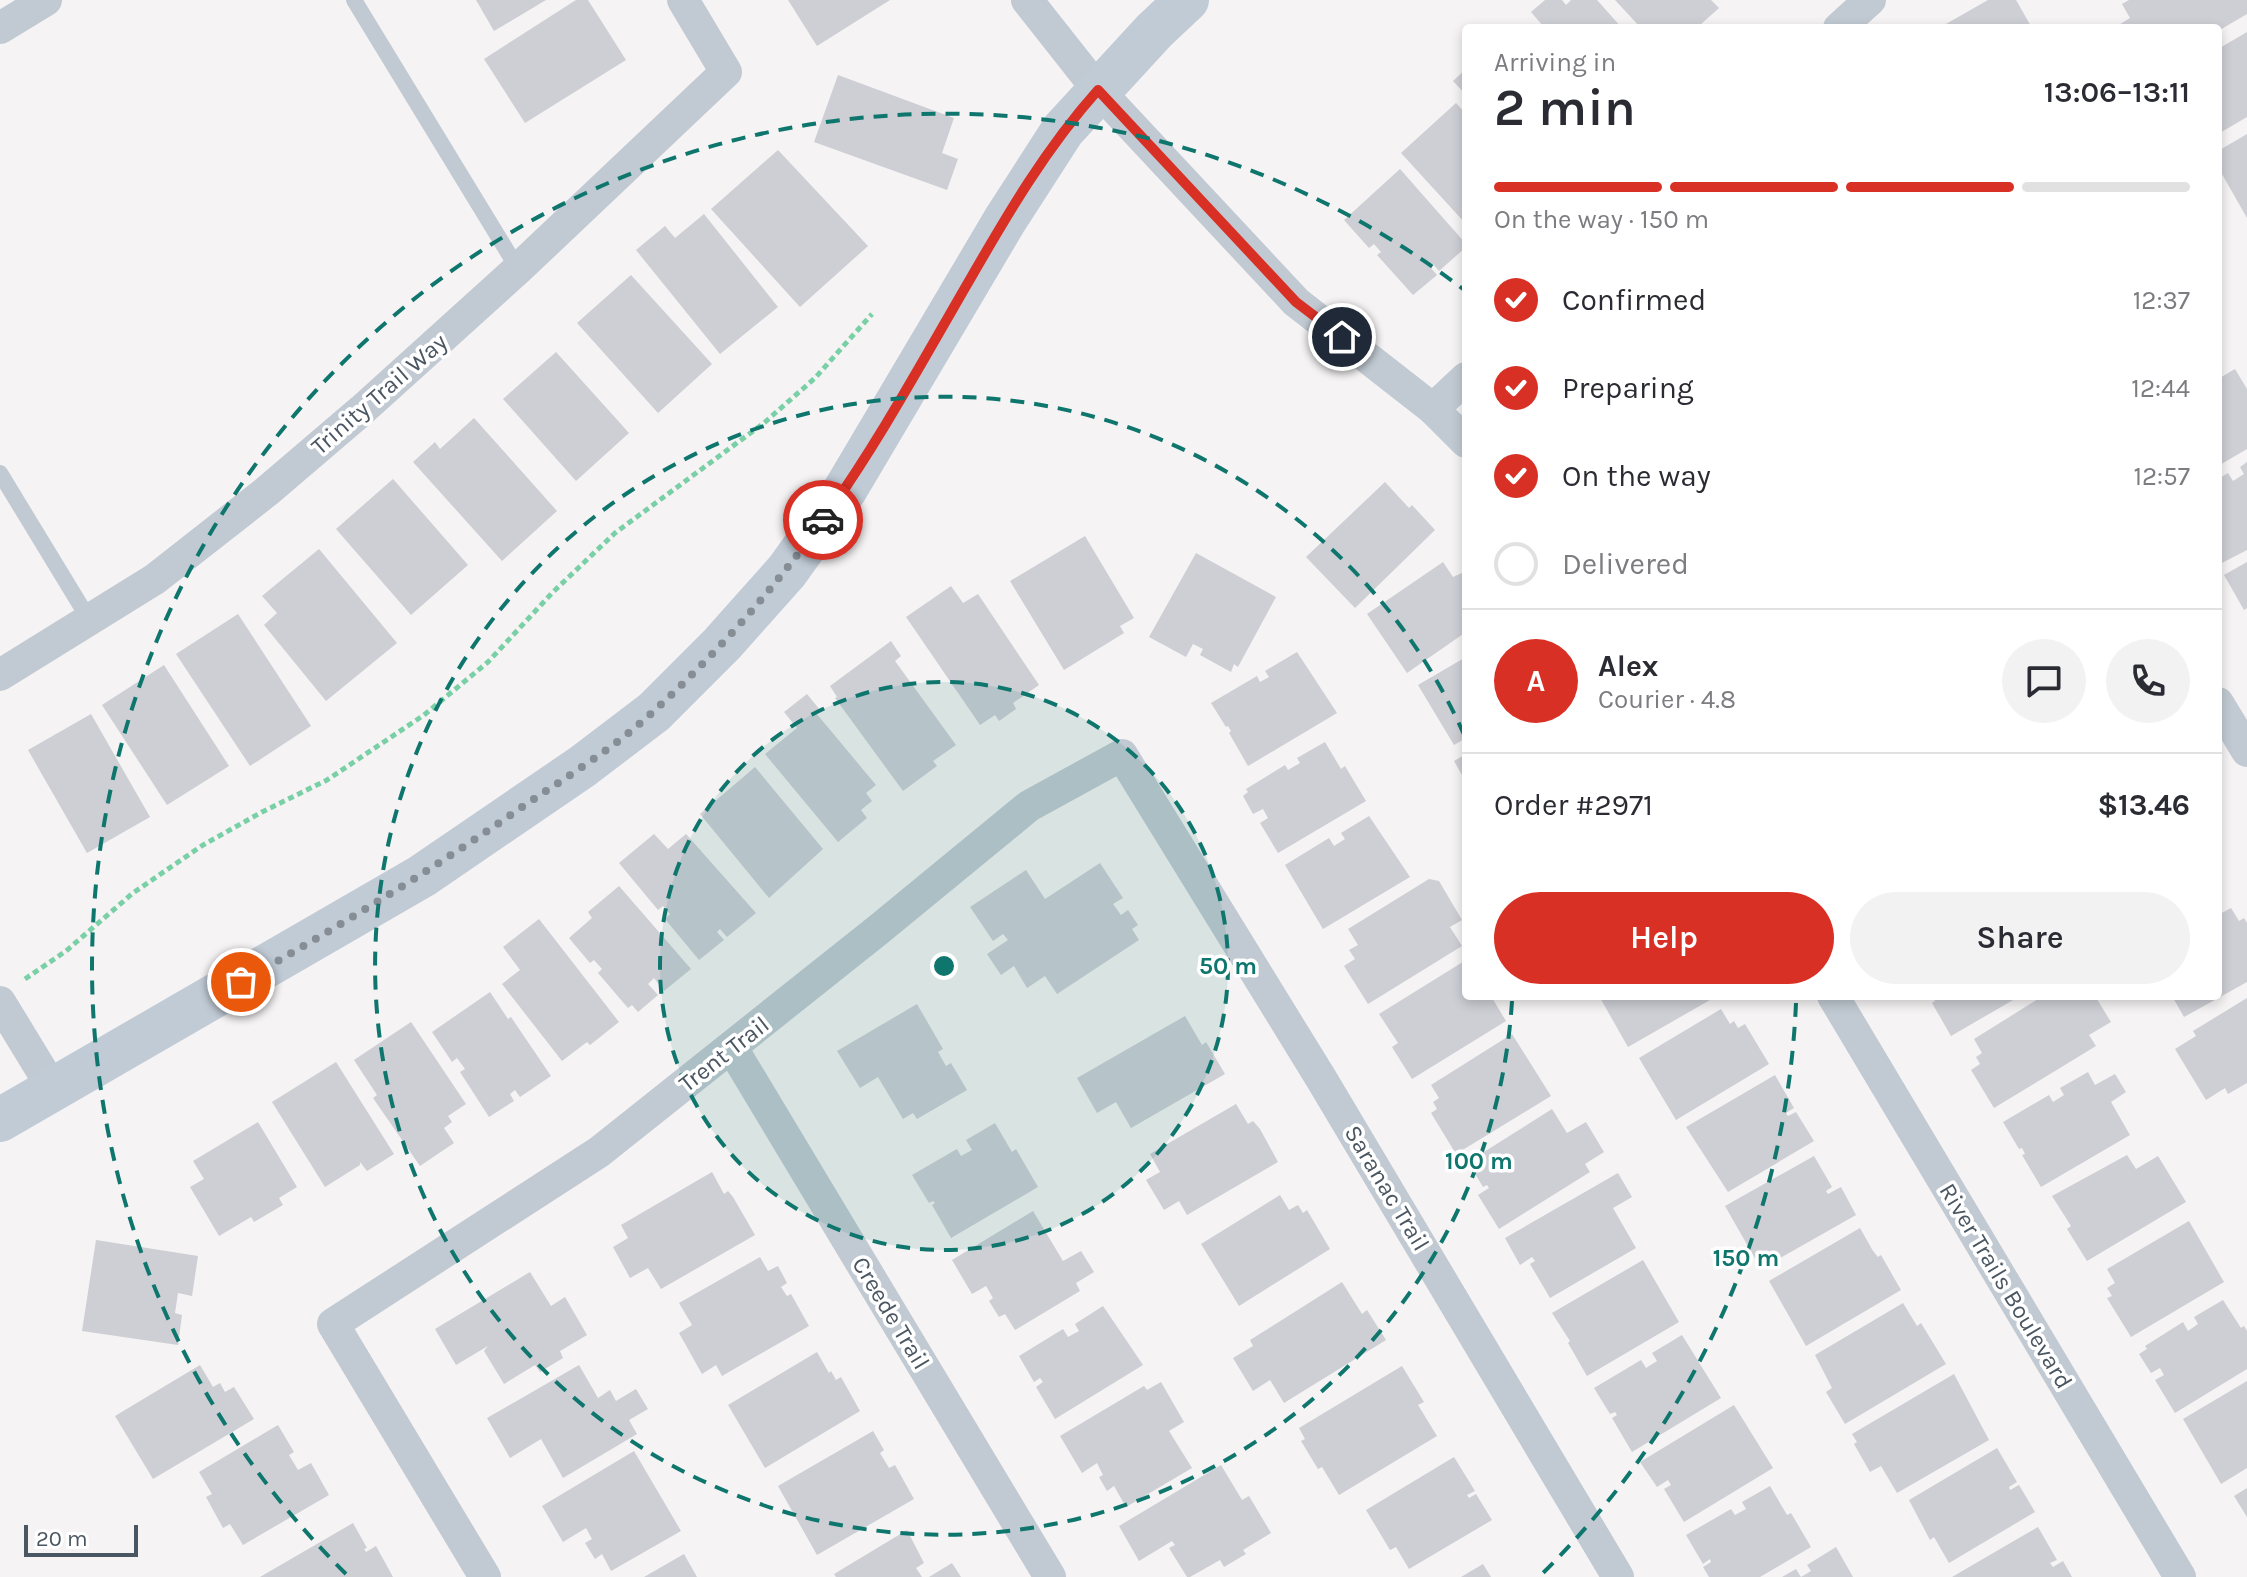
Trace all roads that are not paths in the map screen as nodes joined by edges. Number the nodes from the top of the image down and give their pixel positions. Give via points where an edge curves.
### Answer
1 (46, 0) edge
2 (354, 0) edge
3 (683, 0) edge
4 (1027, 0) edge
5 (1187, 0) edge
6 (1870, 0) edge
7 (1843, 24) edge
8 (0, 28) edge
9 (1098, 90) junction
10 (518, 269) junction
11 (1462, 382) edge
12 (1433, 409) junction
13 (1462, 438) edge
14 (0, 473) edge
15 (90, 621) junction
16 (0, 675) edge
17 (2222, 710) edge
18 (2247, 751) edge
19 (1152, 802) joint
20 (1835, 1000) edge
21 (0, 1002) edge
22 (732, 1048) junction
23 (53, 1089) junction
24 (0, 1120) edge
25 (485, 1577) edge
26 (1050, 1577) edge
27 (1618, 1577) edge
28 (2180, 1577) edge

1 - 8 street
2 - 10 lane
3 - 10 street, Trinity Trail Way via 726,72
4 - 9 street
5 - 9 main road
6 - 7 street
9 - 12 street via 1296,302
9 - 23 main road via 1054,143 1005,220 845,490 787,571 654,712 422,876
10 - 15 street, Trinity Trail Way via 266,492 155,579
11 - 12 street
12 - 13 street
14 - 15 lane
15 - 16 street, Trinity Trail Way
17 - 18 street
19 - 22 street, Trent Trail via 1122,755 1029,806
19 - 27 street, Saranac Trail
20 - 28 street, River Trails Boulevard
21 - 23 street
22 - 25 street, Trent Trail via 599,1152 333,1324
22 - 26 street, Creede Trail
23 - 24 main road

